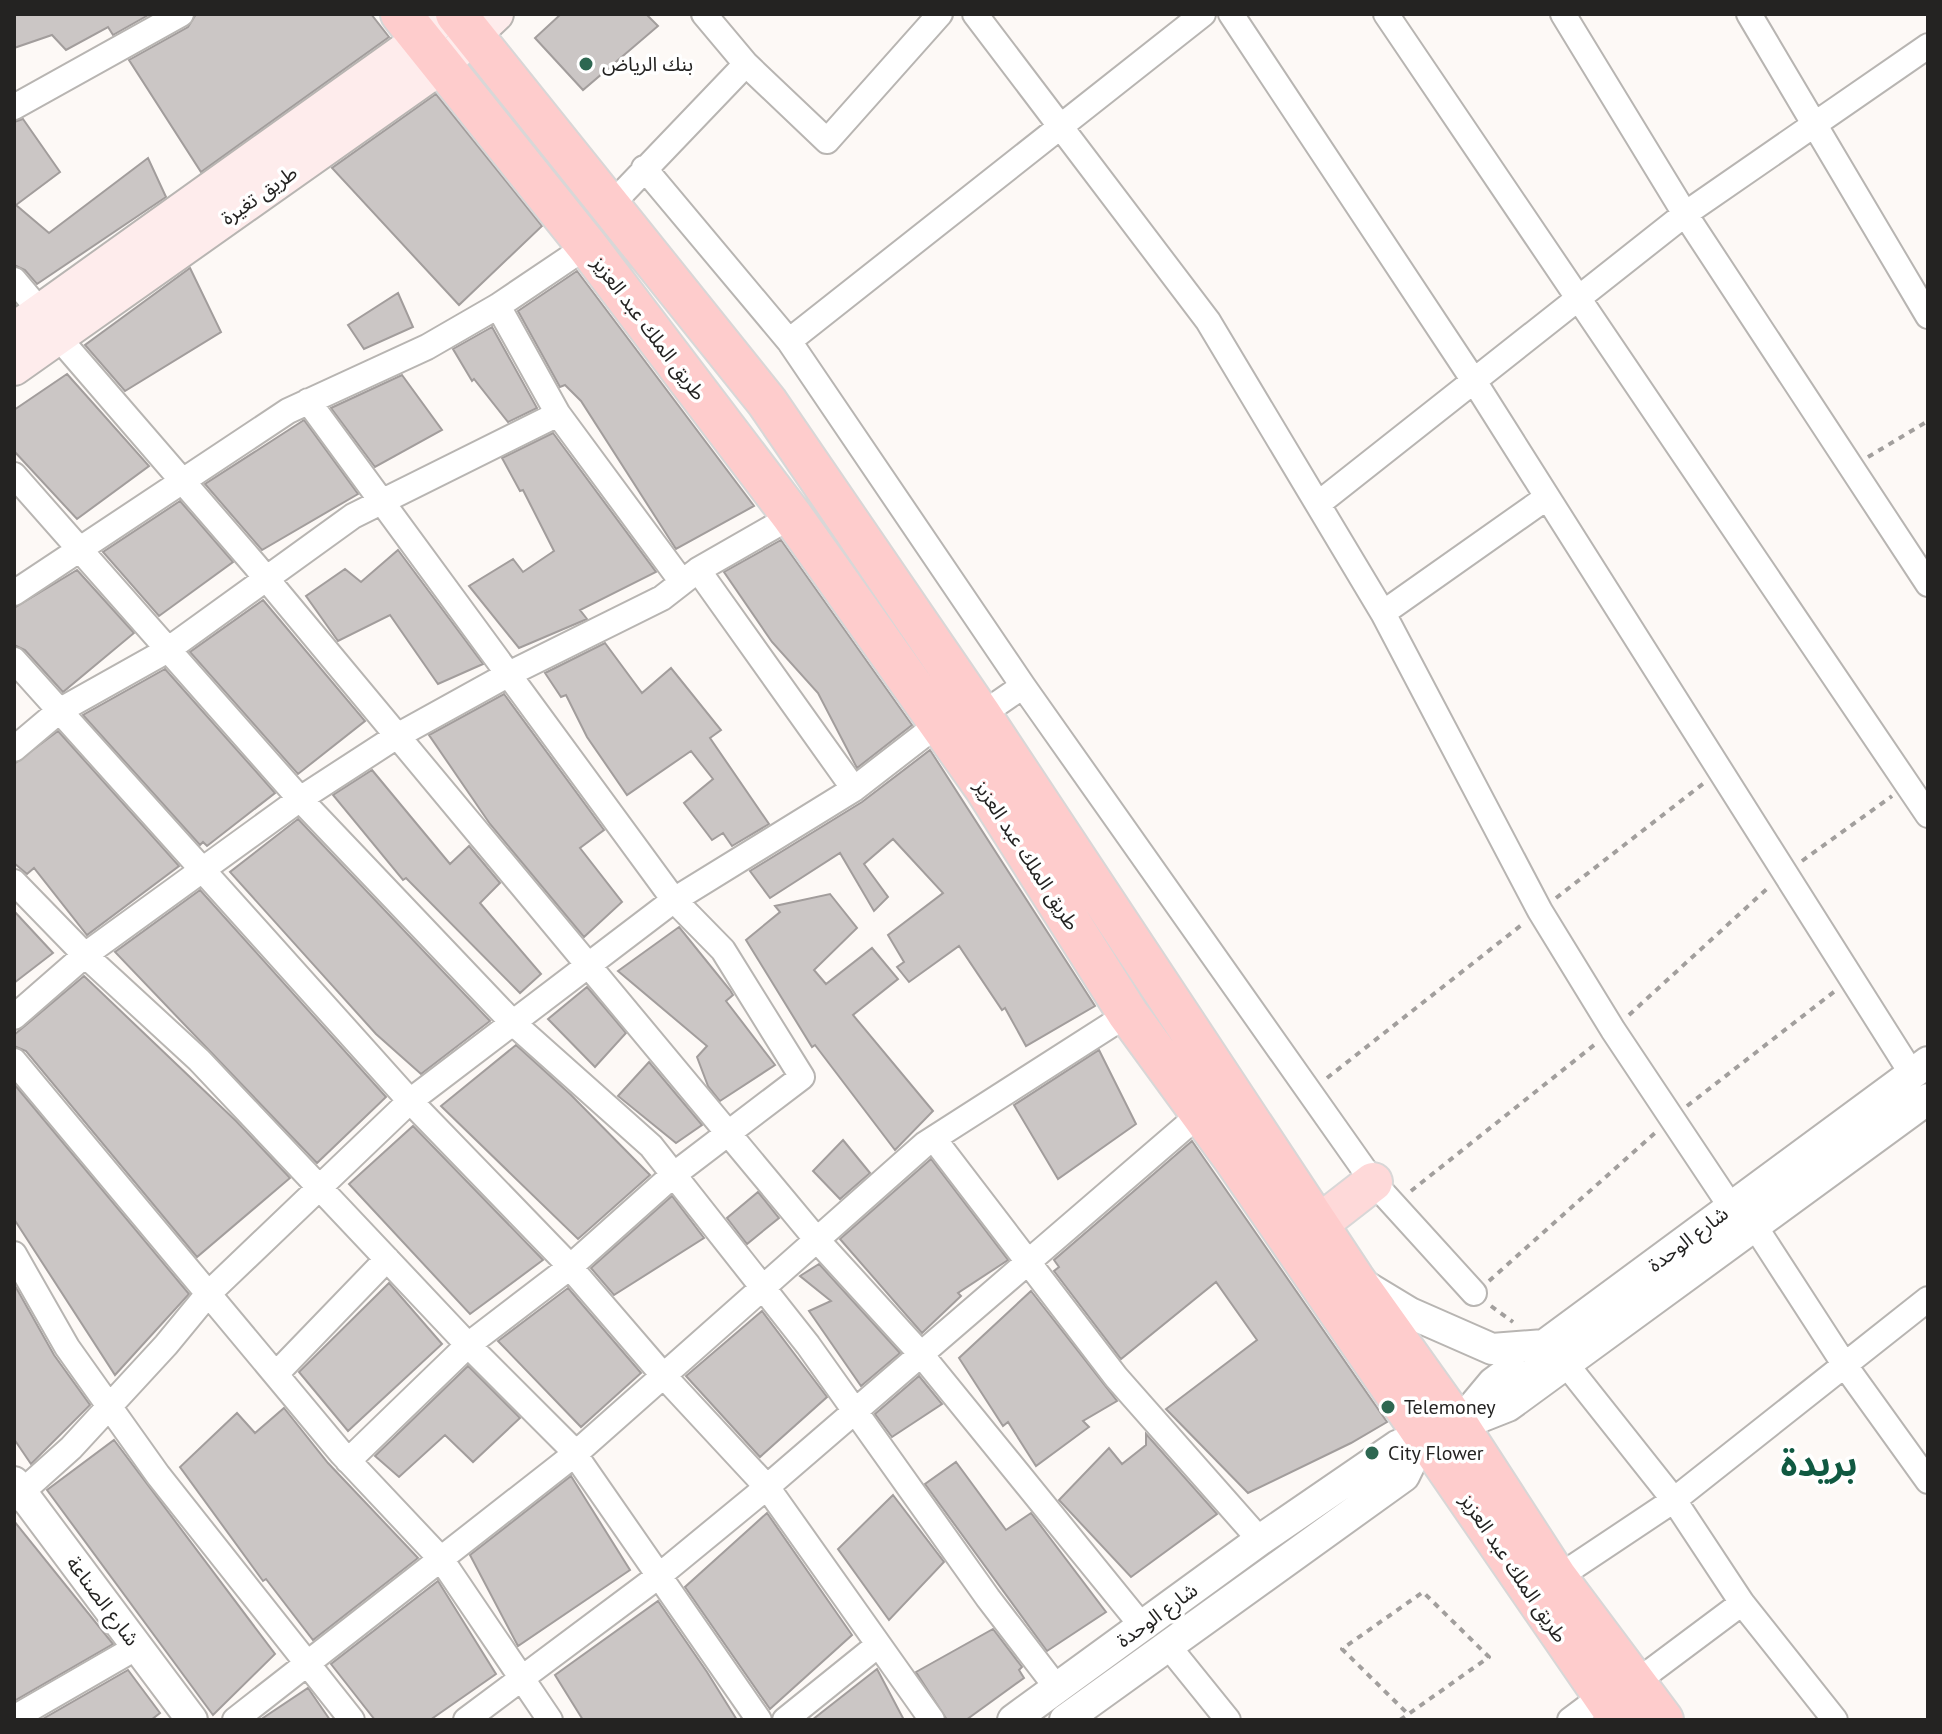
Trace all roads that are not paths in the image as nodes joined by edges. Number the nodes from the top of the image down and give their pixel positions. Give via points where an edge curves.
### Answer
1 (181, 14) edge
2 (704, 14) edge
3 (940, 14) edge
4 (975, 14) edge
5 (1203, 14) edge
6 (1231, 14) edge
7 (1386, 14) edge
8 (1563, 14) edge
9 (1749, 14) edge
10 (447, 29) edge
11 (1928, 46) edge
12 (746, 64) junction
13 (14, 107) edge
14 (1814, 125) junction
15 (1061, 127) junction
16 (644, 168) junction
17 (611, 205) junction
18 (1685, 214) junction
19 (587, 246) junction
20 (14, 280) edge
21 (1579, 298) junction
22 (498, 306) junction
23 (1928, 316) edge
24 (37, 326) edge
25 (789, 341) junction
26 (14, 368) edge
27 (1474, 381) junction
28 (308, 401) junction
29 (558, 414) junction
30 (14, 475) edge
31 (182, 480) junction
32 (1546, 498) junction
33 (380, 502) junction
34 (1318, 504) junction
35 (792, 516) junction
36 (81, 552) junction
37 (690, 576) junction
38 (265, 577) junction
39 (1928, 584) edge
40 (14, 593) edge
41 (1383, 613) junction
42 (166, 651) junction
43 (14, 660) edge
44 (509, 674) junction
45 (1023, 686) junction
46 (59, 711) junction
47 (981, 715) junction
48 (938, 724) junction
49 (397, 736) junction
50 (14, 749) edge
51 (854, 789) junction
52 (300, 799) junction
53 (1928, 815) edge
54 (203, 873) junction
55 (14, 882) edge
56 (674, 900) junction
57 (85, 955) junction
58 (588, 964) junction
59 (1128, 1014) junction
60 (14, 1017) edge
61 (513, 1023) junction
62 (14, 1061) edge
63 (1923, 1078) edge
64 (410, 1101) junction
65 (1201, 1113) junction
66 (729, 1134) junction
67 (934, 1139) junction
68 (672, 1176) junction
69 (319, 1185) junction
70 (1383, 1193) junction
71 (1742, 1216) junction
72 (1319, 1224) junction
73 (817, 1240) junction
74 (14, 1254) edge
75 (387, 1259) junction
76 (1029, 1264) junction
77 (570, 1267) junction
78 (1354, 1279) junction
79 (761, 1287) junction
80 (1474, 1293) road end
81 (208, 1294) junction
82 (1928, 1299) edge
83 (468, 1345) junction
84 (1555, 1355) junction
85 (922, 1357) junction
86 (1846, 1367) junction
87 (276, 1374) junction
88 (662, 1374) junction
89 (110, 1407) junction
90 (855, 1410) junction
91 (1441, 1430) junction
92 (575, 1454) junction
93 (348, 1461) junction
94 (1928, 1481) edge
95 (767, 1487) junction
96 (17, 1492) edge
97 (1674, 1500) junction
98 (1260, 1540) junction
99 (441, 1559) junction
100 (660, 1575) junction
101 (1557, 1578) junction
102 (1742, 1603) junction
103 (1142, 1626) junction
104 (878, 1645) junction
105 (137, 1647) junction
106 (1169, 1647) junction
107 (305, 1663) junction
108 (521, 1682) junction
109 (1057, 1688) junction
110 (1619, 1700) edge
111 (1079, 1716) edge
112 (14, 1718) edge
113 (192, 1720) edge
114 (235, 1720) edge
115 (352, 1720) edge
116 (466, 1720) edge
117 (550, 1720) edge
118 (759, 1720) edge
119 (785, 1720) edge
120 (932, 1720) edge
121 (1013, 1720) edge
122 (1228, 1720) edge
123 (1570, 1720) edge
124 (1663, 1720) edge
125 (1835, 1720) edge

1 - 13 street
2 - 12 street
3 - 12 street via 827,141
4 - 15 street
5 - 15 street
6 - 27 street
7 - 21 street
8 - 18 street
9 - 14 street
10 - 17 highway, طريق الملك عبد العزيز
10 - 19 highway, طريق الملك عبد العزيز
10 - 24 main road, طريق تغيرة
11 - 14 street
12 - 16 street
14 - 18 street
14 - 23 street
15 - 25 street
15 - 34 street via 1208,321
16 - 17 street
16 - 25 street
17 - 47 highway, طريق الملك عبد العزيز via 767,402
18 - 21 street
18 - 39 street
19 - 22 street
19 - 35 highway, طريق الملك عبد العزيز
20 - 24 street
21 - 27 street
21 - 53 street
22 - 28 street via 427,347
22 - 29 street
24 - 26 main road, طريق تغيرة
24 - 31 street
25 - 45 street
27 - 32 street
27 - 34 street
28 - 31 street
28 - 33 street
29 - 33 street
29 - 37 street
30 - 36 street
31 - 36 street
31 - 38 street
32 - 41 street
32 - 63 street via 1852,978
33 - 38 street
33 - 44 street
34 - 41 street
35 - 37 street
35 - 48 highway, طريق الملك عبد العزيز
36 - 40 street
36 - 42 street
37 - 44 street via 662,598
37 - 51 street
38 - 42 street
38 - 49 street
41 - 71 street via 1540,911 1613,1030
42 - 46 street
42 - 52 street
43 - 46 street
44 - 49 street
44 - 56 street
45 - 47 street
45 - 70 street
46 - 50 street
46 - 54 street
47 - 72 highway, طريق الملك عبد العزيز
48 - 51 street
48 - 59 highway, طريق الملك عبد العزيز via 985,788
49 - 52 street
49 - 58 street
51 - 56 street
52 - 54 street
52 - 61 street
54 - 57 street
54 - 64 street
55 - 57 street
56 - 58 street
56 - 66 street via 723,950 802,1077
57 - 60 street
57 - 69 street via 199,1060
58 - 61 street
58 - 66 street
59 - 65 highway, طريق الملك عبد العزيز
59 - 67 street
61 - 64 street
61 - 68 street via 651,1146
62 - 81 street
63 - 71 street, شارع الوحدة
64 - 69 street
64 - 77 street
65 - 76 street
65 - 91 highway, طريق الملك عبد العزيز
66 - 68 street
66 - 73 street
67 - 73 street
67 - 76 street
68 - 77 street
68 - 79 street
69 - 75 street
69 - 81 street
70 - 72 main road
70 - 80 street
71 - 84 street, شارع الوحدة
71 - 86 street
72 - 78 highway, طريق الملك عبد العزيز
73 - 79 street
73 - 85 street
74 - 89 street via 67,1347
75 - 83 street
75 - 87 street
76 - 85 street
76 - 98 street via 1116,1377
77 - 83 street
77 - 88 street
78 - 84 street via 1410,1313 1492,1349
78 - 91 highway, طريق الملك عبد العزيز
79 - 88 street
79 - 90 street
81 - 87 street
81 - 89 street
82 - 86 street
83 - 92 street
83 - 93 street
84 - 91 street, شارع الوحدة via 1493,1383
84 - 97 street
85 - 90 street
85 - 103 street
86 - 94 street
86 - 97 street
87 - 93 street
88 - 92 street
88 - 95 street
89 - 96 street
89 - 107 street
90 - 95 street
90 - 109 street
91 - 98 street, شارع الوحدة via 1397,1446
91 - 101 highway, طريق الملك عبد العزيز
91 - 106 street via 1404,1476
91 - 110 highway, طريق الملك عبد العزيز
92 - 99 street
92 - 100 street
93 - 99 street
95 - 100 street
95 - 104 street
96 - 105 street, شارع الصناعة
97 - 101 street
97 - 102 street
98 - 103 street, شارع الوحدة
99 - 107 street
99 - 108 street
100 - 108 street
100 - 118 street
101 - 110 highway, طريق الملك عبد العزيز
102 - 110 street
102 - 125 street
103 - 109 street, شارع الوحدة
104 - 119 street
104 - 120 street
105 - 112 street
105 - 113 street, شارع الصناعة
106 - 111 street
106 - 122 street
107 - 114 street
107 - 115 street
108 - 116 street
108 - 117 street
109 - 121 street, شارع الوحدة
110 - 123 street
110 - 124 highway, طريق الملك عبد العزيز

